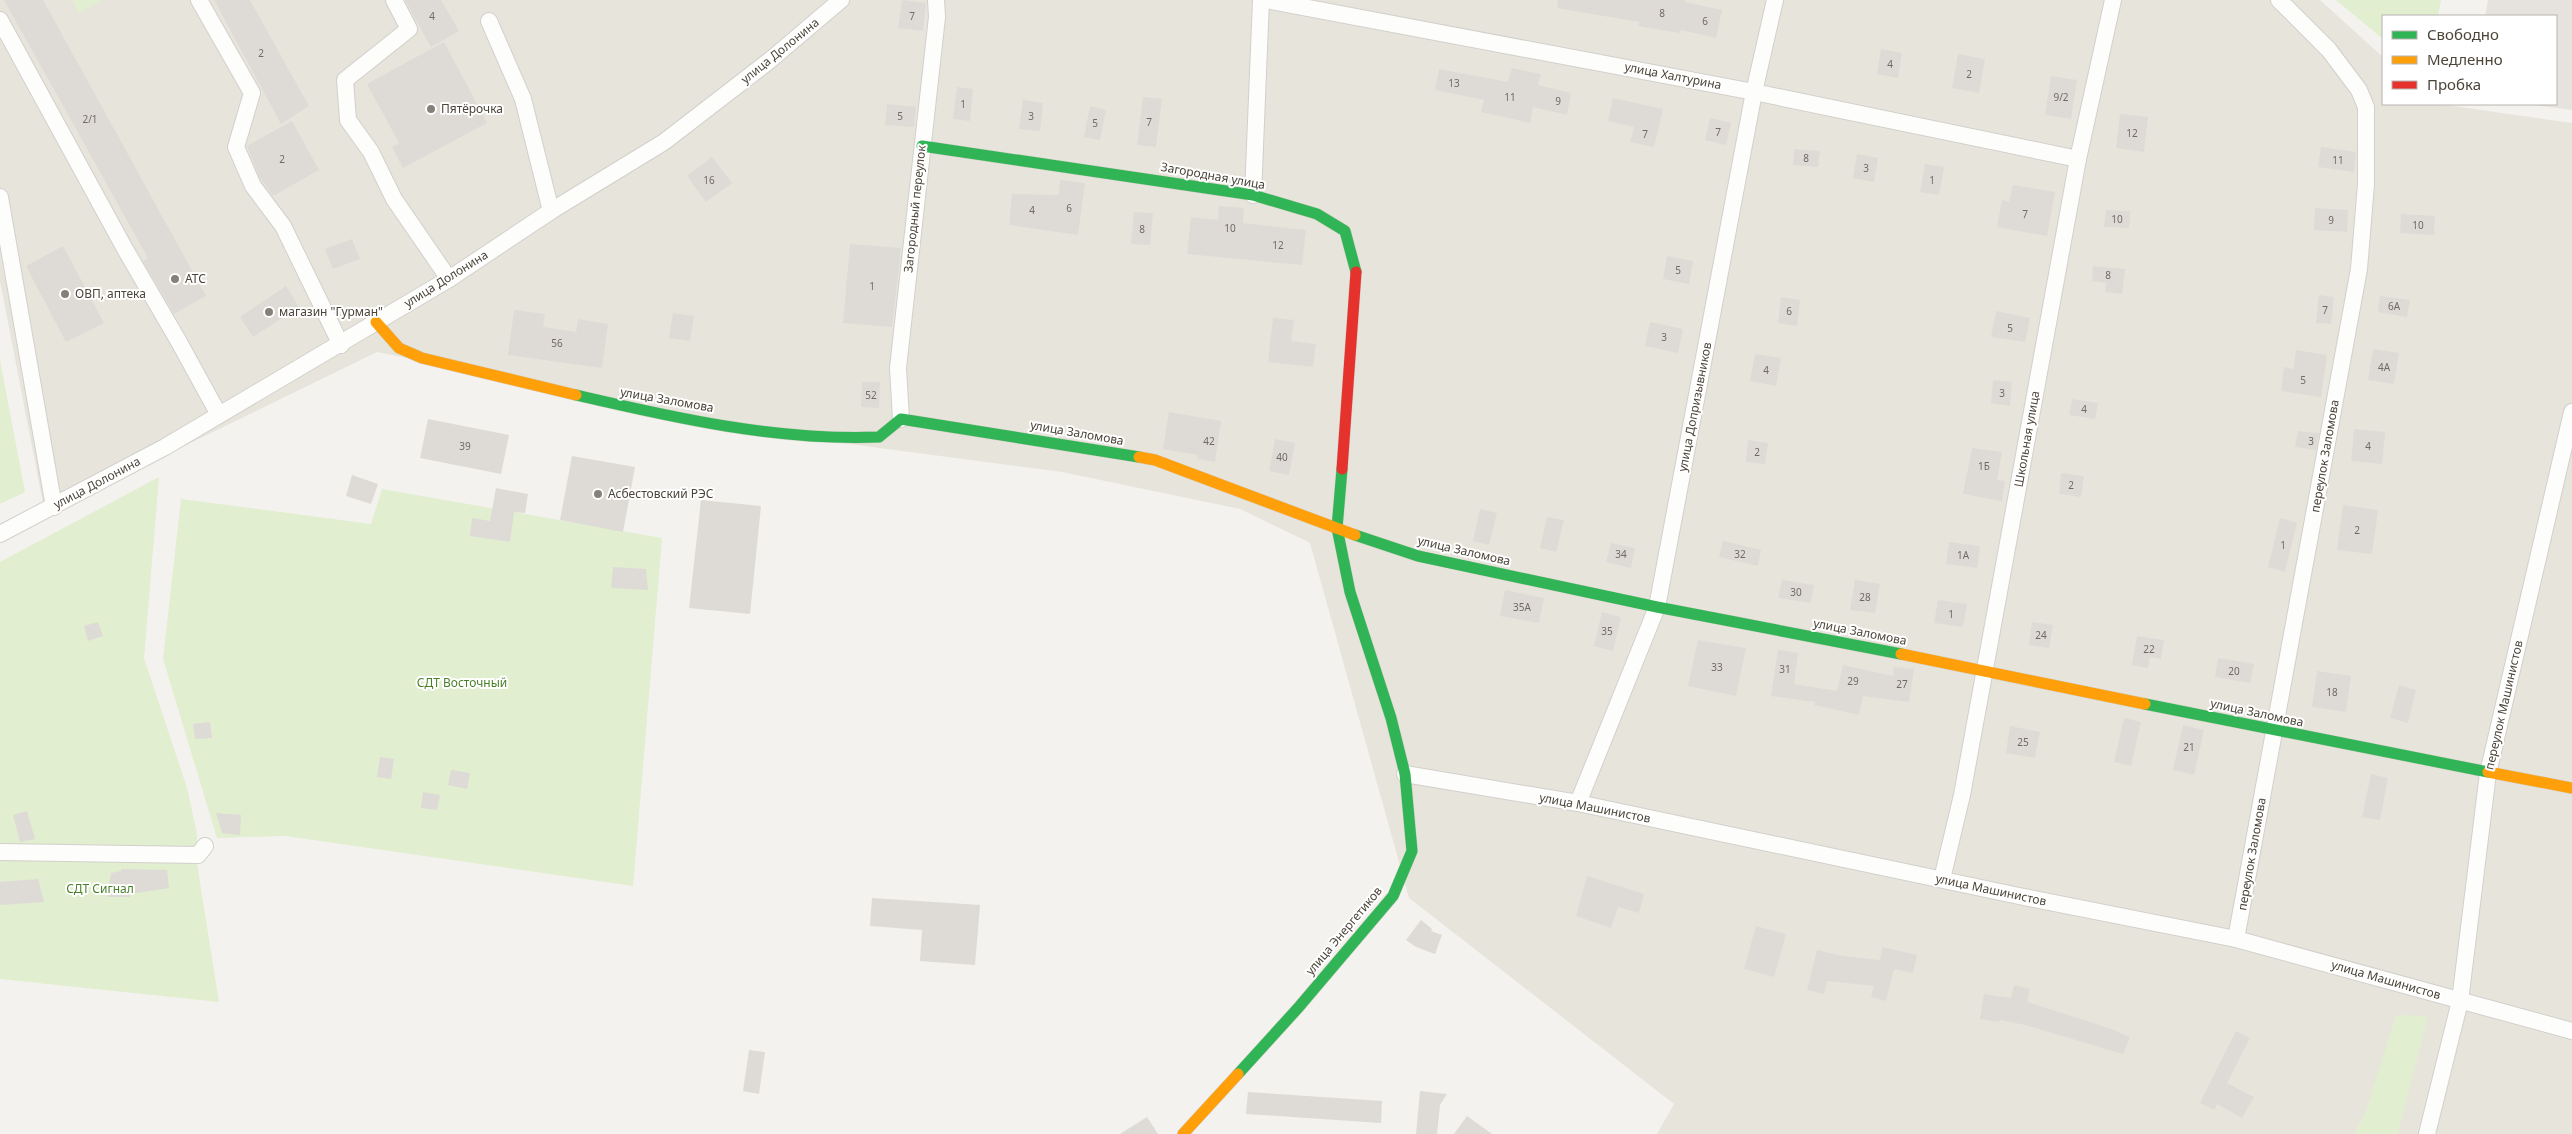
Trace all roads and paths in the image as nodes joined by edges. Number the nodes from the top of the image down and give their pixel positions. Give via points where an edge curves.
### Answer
1 (199, 0) edge
2 (394, 0) edge
3 (841, 0) edge
4 (936, 0) edge
5 (1261, 0) edge
6 (1266, 0) edge
7 (1775, 0) edge
8 (2112, 0) edge
9 (2279, 0) edge
10 (0, 20) edge
11 (489, 21) dead end
12 (1754, 92) junction
13 (922, 146) junction
14 (2078, 159) junction
15 (1253, 195) junction
16 (0, 196) edge
17 (551, 211) junction
18 (449, 279) junction
19 (376, 322) junction
20 (341, 345) junction
21 (2572, 412) edge
22 (219, 415) junction
23 (901, 419) junction
24 (54, 507) junction
25 (1337, 528) junction
26 (0, 534) edge
27 (1657, 607) junction
28 (1984, 670) junction
29 (2274, 731) junction
30 (2488, 773) junction
31 (1405, 774) junction
32 (2572, 788) edge
33 (1578, 803) junction
34 (205, 846) dead end
35 (0, 852) edge
36 (1942, 879) junction
37 (2236, 939) junction
38 (2460, 1001) junction
39 (2572, 1031) edge
40 (1183, 1134) edge
41 (2427, 1134) edge

1 - 20 street via 252,93 236,147 253,186 283,226
2 - 18 street via 409,29 345,80 348,120 371,152 394,199
3 - 17 street, улица Долонина via 769,61 664,142
4 - 13 street, Загородный переулок via 937,17
5 - 15 street
6 - 12 street, улица Халтурина
7 - 12 street, улица Допризывников
8 - 14 street, Школьная улица
9 - 29 street, переулок Заломова via 2330,50 2359,90 2366,107 2366,184 2359,269
10 - 22 street
11 - 17 street via 523,99
12 - 14 street, улица Халтурина
12 - 27 street, улица Допризывников
13 - 15 street, Загородная улица
13 - 23 street, Загородный переулок via 898,368
14 - 28 street, Школьная улица
15 - 25 street, Загородная улица via 1317,214 1345,231 1357,274
16 - 24 street
17 - 18 street, улица Долонина
18 - 19 street, улица Долонина
19 - 20 street, улица Долонина
19 - 23 street, улица Заломова via 399,348 422,358 640,410 787,435 850,438 879,437
20 - 22 street, улица Долонина
21 - 30 street, переулок Машинистов
22 - 24 street, улица Долонина
23 - 25 street, улица Заломова via 1155,460
24 - 26 street, улица Долонина
25 - 27 street, улица Заломова via 1418,556
25 - 31 street, улица Энергетиков via 1350,592 1391,718
27 - 28 street, улица Заломова
27 - 33 street, улица Допризывников
28 - 29 street, улица Заломова
28 - 36 street, Школьная улица via 1962,795
29 - 30 street, улица Заломова
29 - 37 street, переулок Заломова
30 - 32 street, улица Заломова
30 - 38 street, переулок Машинистов
31 - 33 street, улица Машинистов
31 - 40 street, улица Энергетиков via 1412,851 1393,896 1298,1008
33 - 36 street, улица Машинистов
34 - 35 street via 198,855
36 - 37 street, улица Машинистов
37 - 38 street, улица Машинистов
38 - 39 street, улица Машинистов
38 - 41 street, переулок Машинистов

